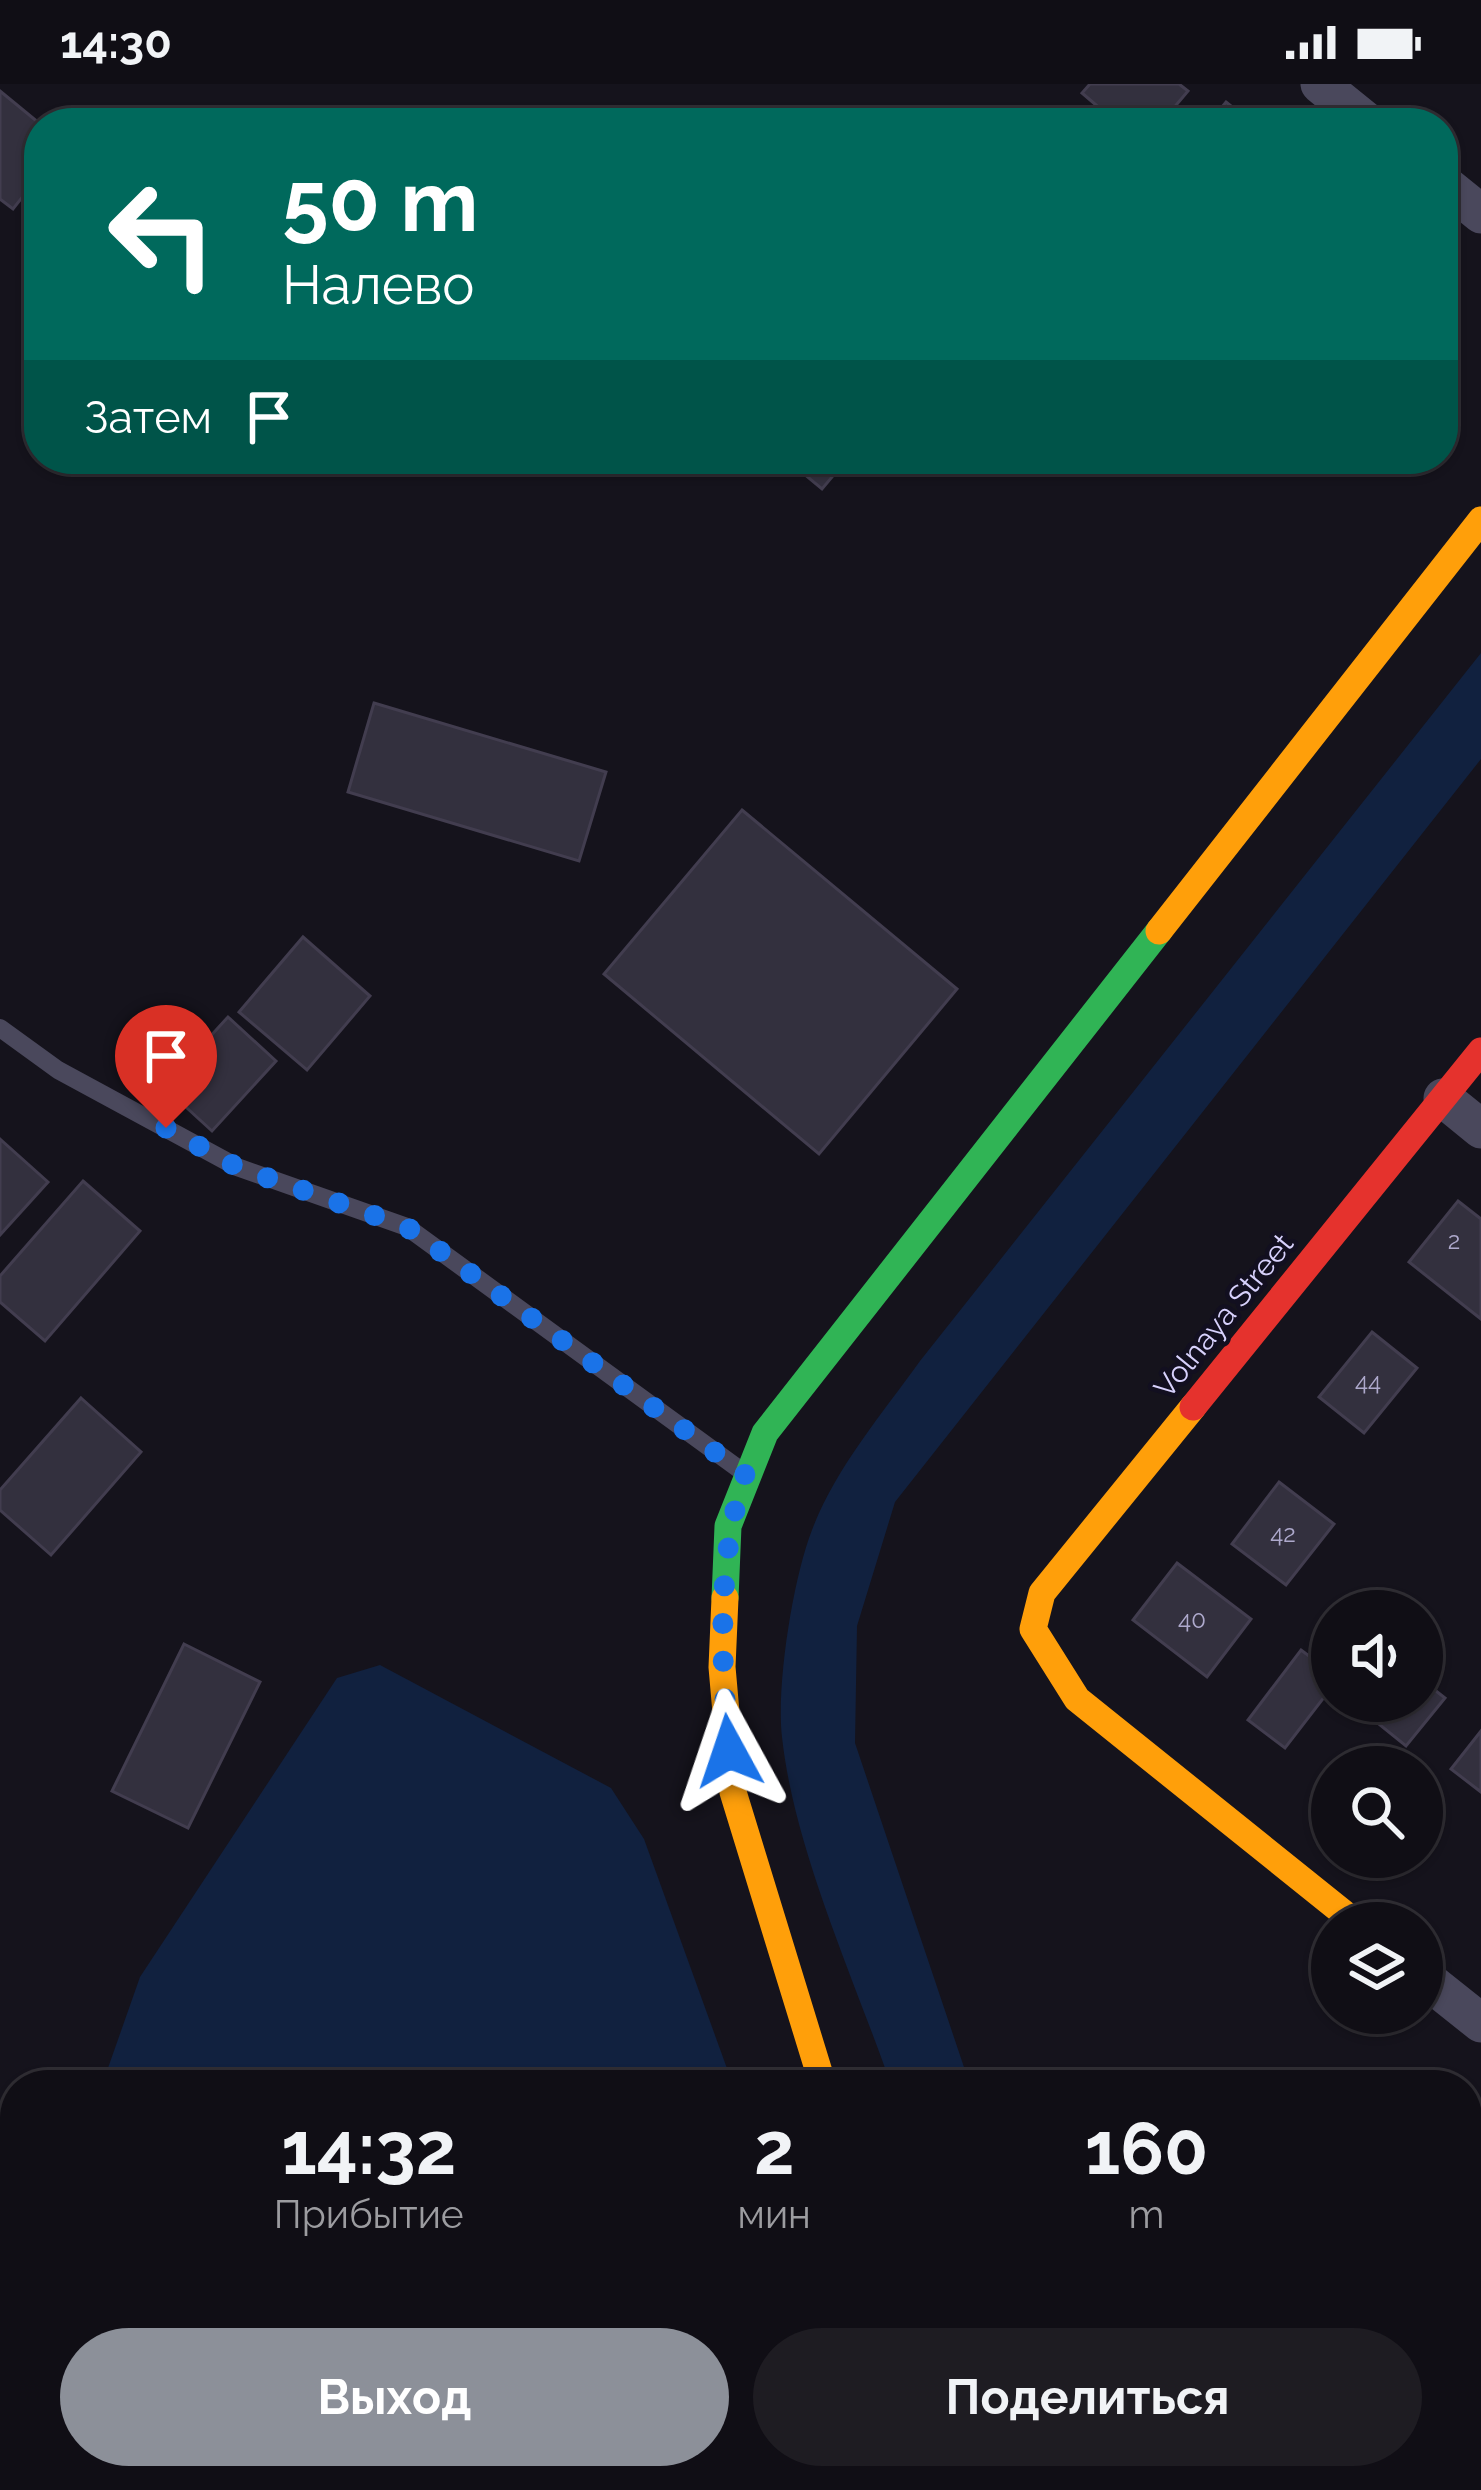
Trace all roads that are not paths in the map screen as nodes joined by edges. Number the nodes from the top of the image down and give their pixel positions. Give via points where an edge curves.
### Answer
1 (1319, 84) edge
2 (1349, 108) edge
3 (1481, 520) edge
4 (0, 1028) edge
5 (1481, 1051) edge
6 (1442, 1098) junction
7 (1481, 1129) edge
8 (745, 1474) junction
9 (1330, 1902) edge
10 (1443, 1993) edge
11 (1481, 2024) edge
12 (819, 2070) edge

1 - 2 street
3 - 8 street via 765,1433
4 - 8 lane via 58,1070 237,1167 407,1227
5 - 6 street, Volnaya Street
6 - 7 street
6 - 9 street, Volnaya Street via 1042,1593 1033,1629 1077,1699
8 - 12 street via 728,1526 722,1667 733,1792
10 - 11 street

